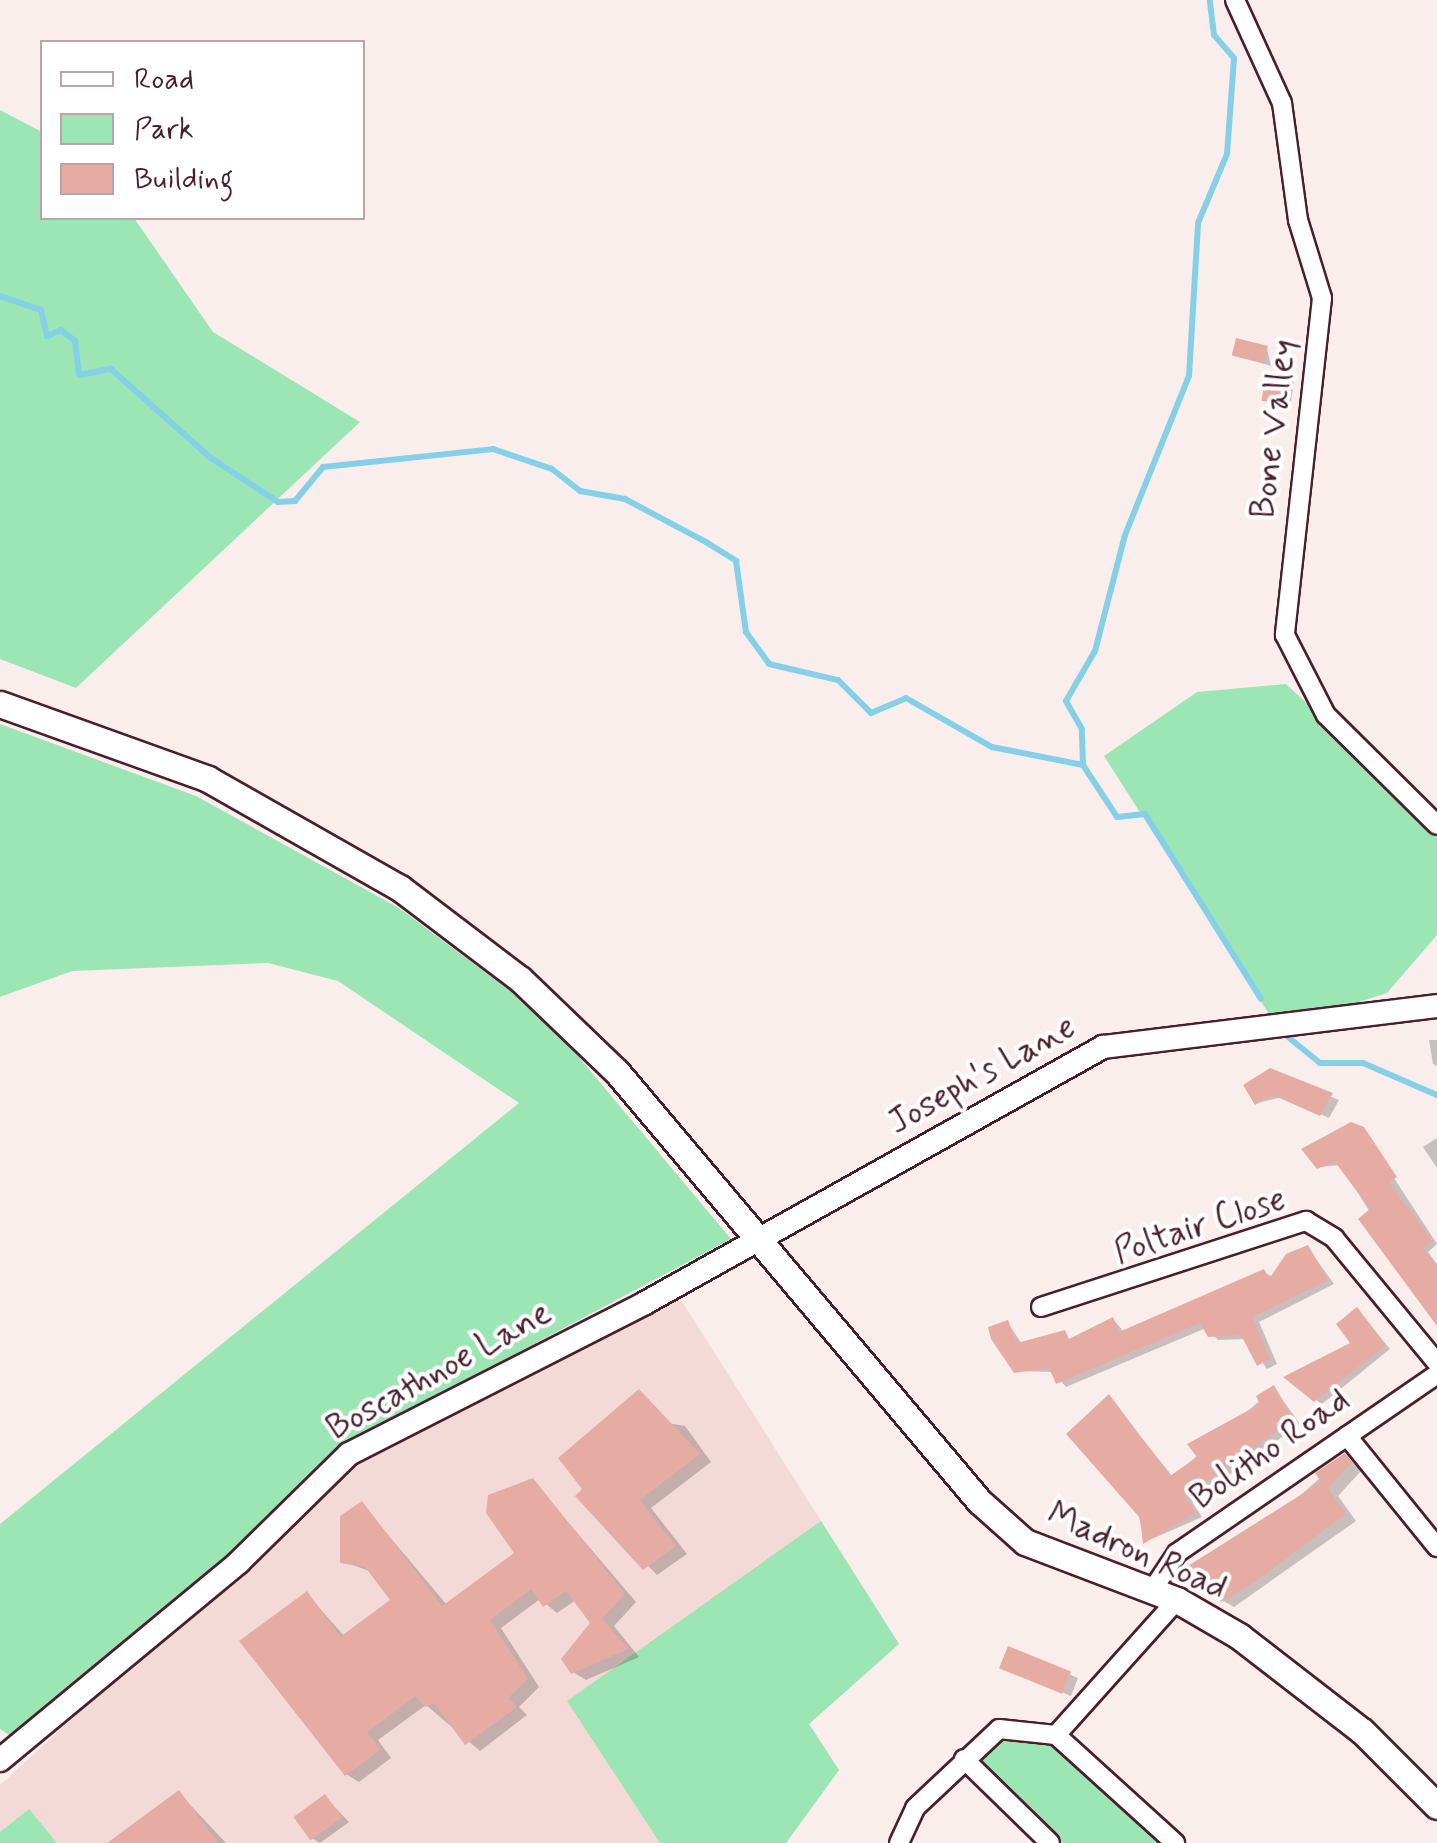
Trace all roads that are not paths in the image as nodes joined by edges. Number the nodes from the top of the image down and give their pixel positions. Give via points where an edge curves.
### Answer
1 (1235, 0) edge
2 (0, 704) edge
3 (1437, 825) edge
4 (1437, 1006) edge
5 (757, 1239) junction
6 (1040, 1307) dead end
7 (1437, 1364) edge
8 (1437, 1374) edge
9 (1346, 1436) junction
10 (1437, 1548) edge
11 (1152, 1590) junction
12 (1177, 1600) junction
13 (1056, 1735) junction
14 (964, 1758) junction
15 (0, 1760) edge
16 (1437, 1806) edge
17 (898, 1843) edge
18 (1050, 1843) edge
19 (1175, 1843) edge

1 - 3 street, Bone Valley via 1282,103 1298,220 1322,298 1285,635 1326,716
2 - 5 main road, Madron Road via 208,779 400,888 520,980 617,1072
4 - 5 street, Joseph's Lane via 1104,1047
5 - 11 main road, Madron Road via 905,1418 1025,1542
5 - 15 street, Boscathnoe Lane via 350,1454 240,1562
6 - 7 street, Poltair Close via 1306,1221 1334,1238
8 - 9 street, Bolitho Road
9 - 10 street
9 - 11 street, Bolitho Road via 1176,1553
11 - 12 main road, Madron Road
12 - 13 street
12 - 16 main road, Madron Road via 1312,1690
13 - 14 street via 1014,1724
13 - 19 street
14 - 17 street via 915,1808
14 - 18 street

